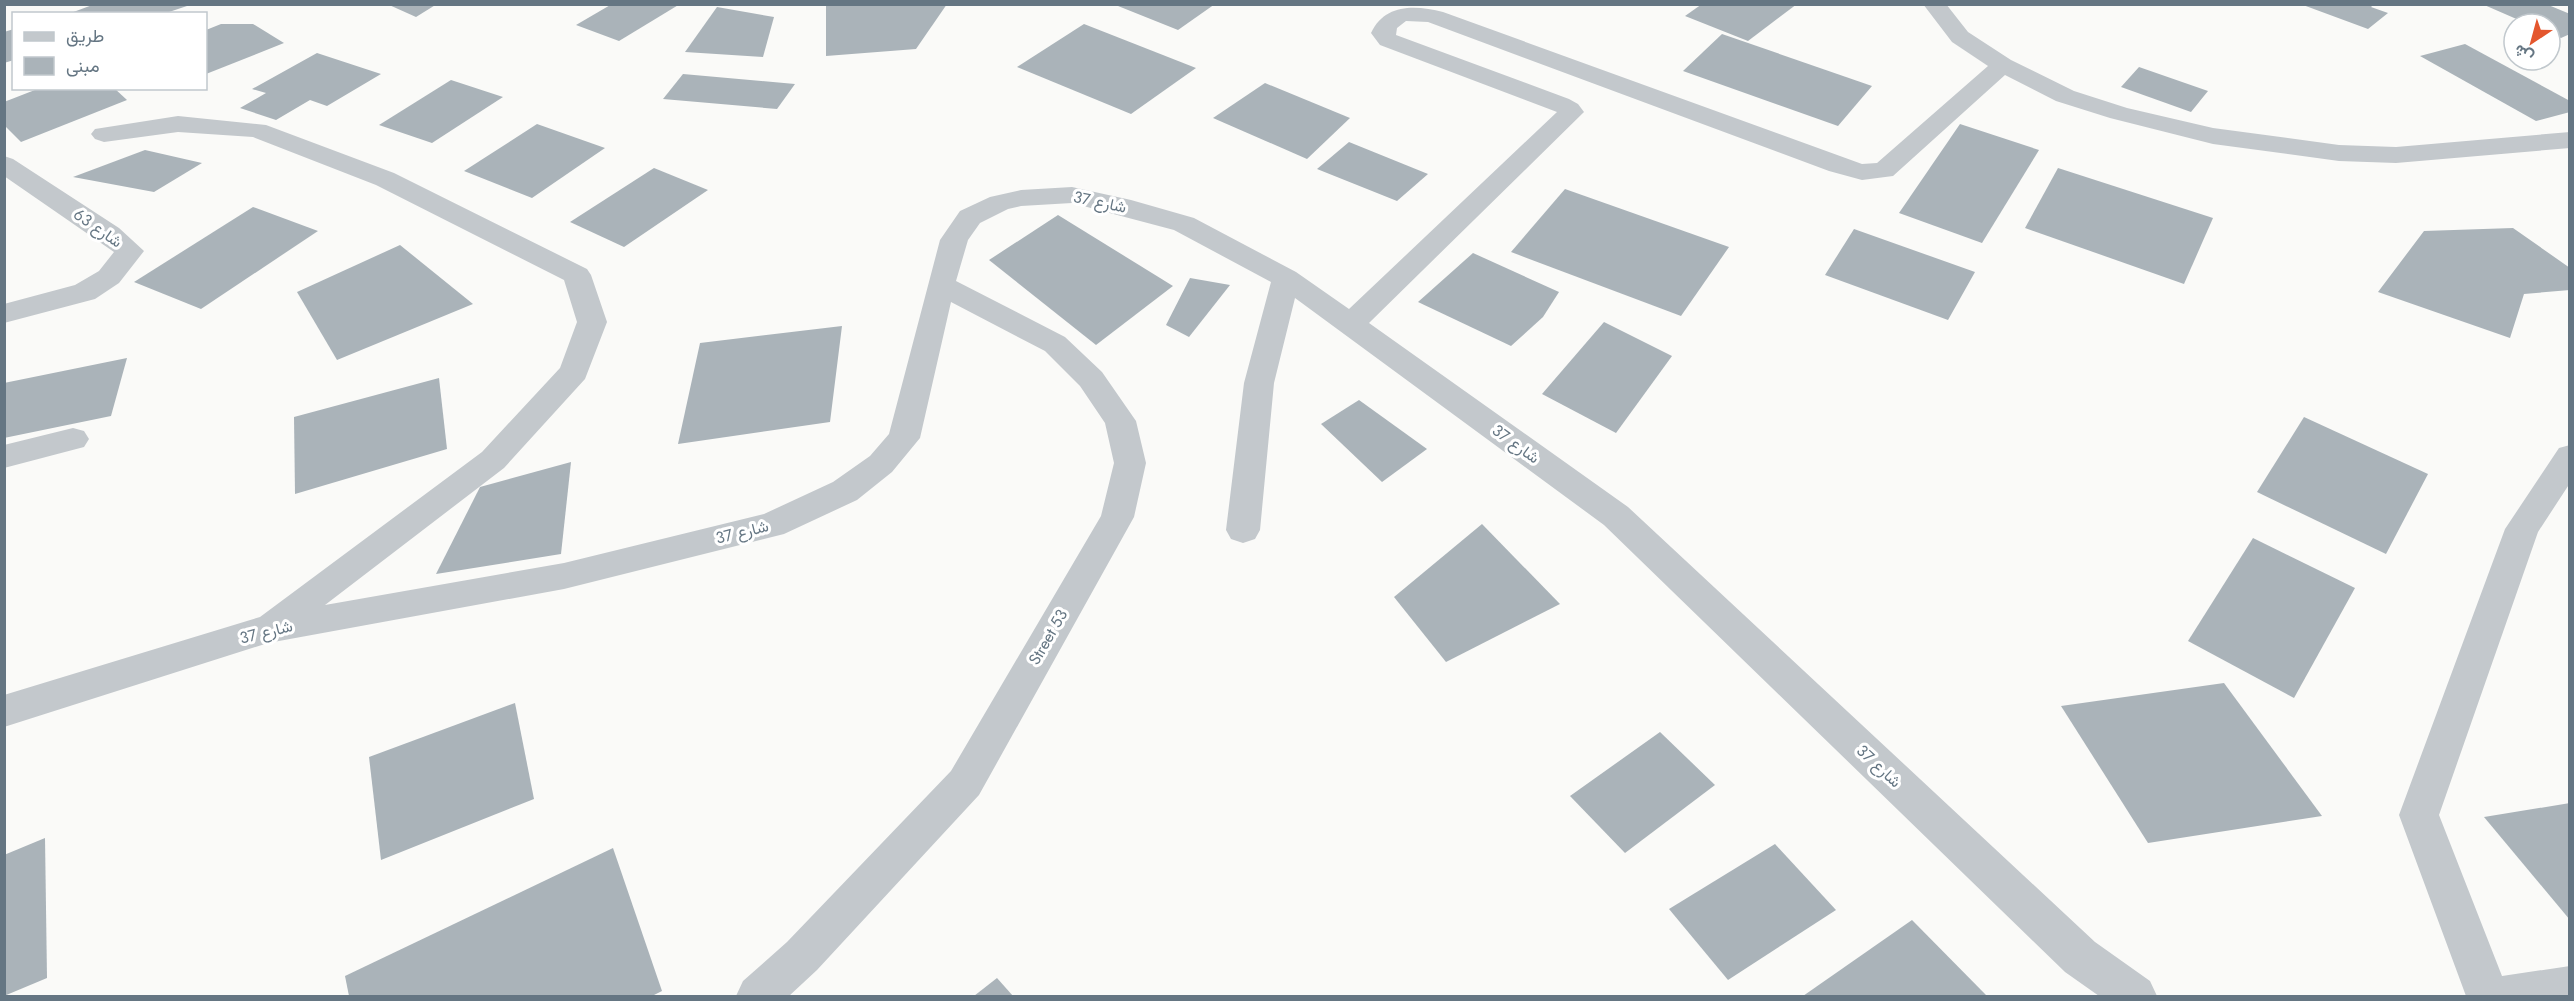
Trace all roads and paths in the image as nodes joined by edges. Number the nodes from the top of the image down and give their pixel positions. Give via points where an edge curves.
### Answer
1 (1934, 4) edge
2 (2003, 65) junction
3 (104, 134) dead end
4 (2570, 140) edge
5 (4, 164) edge
6 (1286, 278) junction
7 (940, 285) junction
8 (4, 314) edge
9 (1352, 324) junction
10 (73, 439) dead end
11 (2570, 456) edge
12 (4, 457) edge
13 (1243, 530) dead end
14 (268, 629) junction
15 (4, 711) edge
16 (2570, 987) edge
17 (758, 996) edge
18 (2136, 996) edge
19 (2488, 996) edge
20 (2506, 996) edge

1 - 2 street via 1960,37
2 - 4 street via 2065,96 2119,113 2213,136 2289,148 2396,155
2 - 9 street via 1884,170 1862,172 1435,17 1396,17 1384,26 1388,40 1560,104 1572,112
3 - 14 street via 178,124 257,130 385,179 577,274 592,322 574,372 493,460
5 - 8 street, شارع 63 via 130,251 109,277 85,292
6 - 7 street, شارع 37 via 1184,225 1072,195 1022,198 999,203 970,217 954,240
6 - 9 street, شارع 37
6 - 13 street via 1259,383
7 - 14 street, شارع 37 via 904,438 881,464 845,491 772,525 564,576
7 - 17 street, Street 53 via 1055,344 1091,379 1120,421 1130,463 1117,517 966,783 802,956
9 - 18 street, شارع 37 via 1616,516 2080,957
10 - 12 street
11 - 19 street via 2522,530 2419,815
14 - 15 street, شارع 37
16 - 20 street

